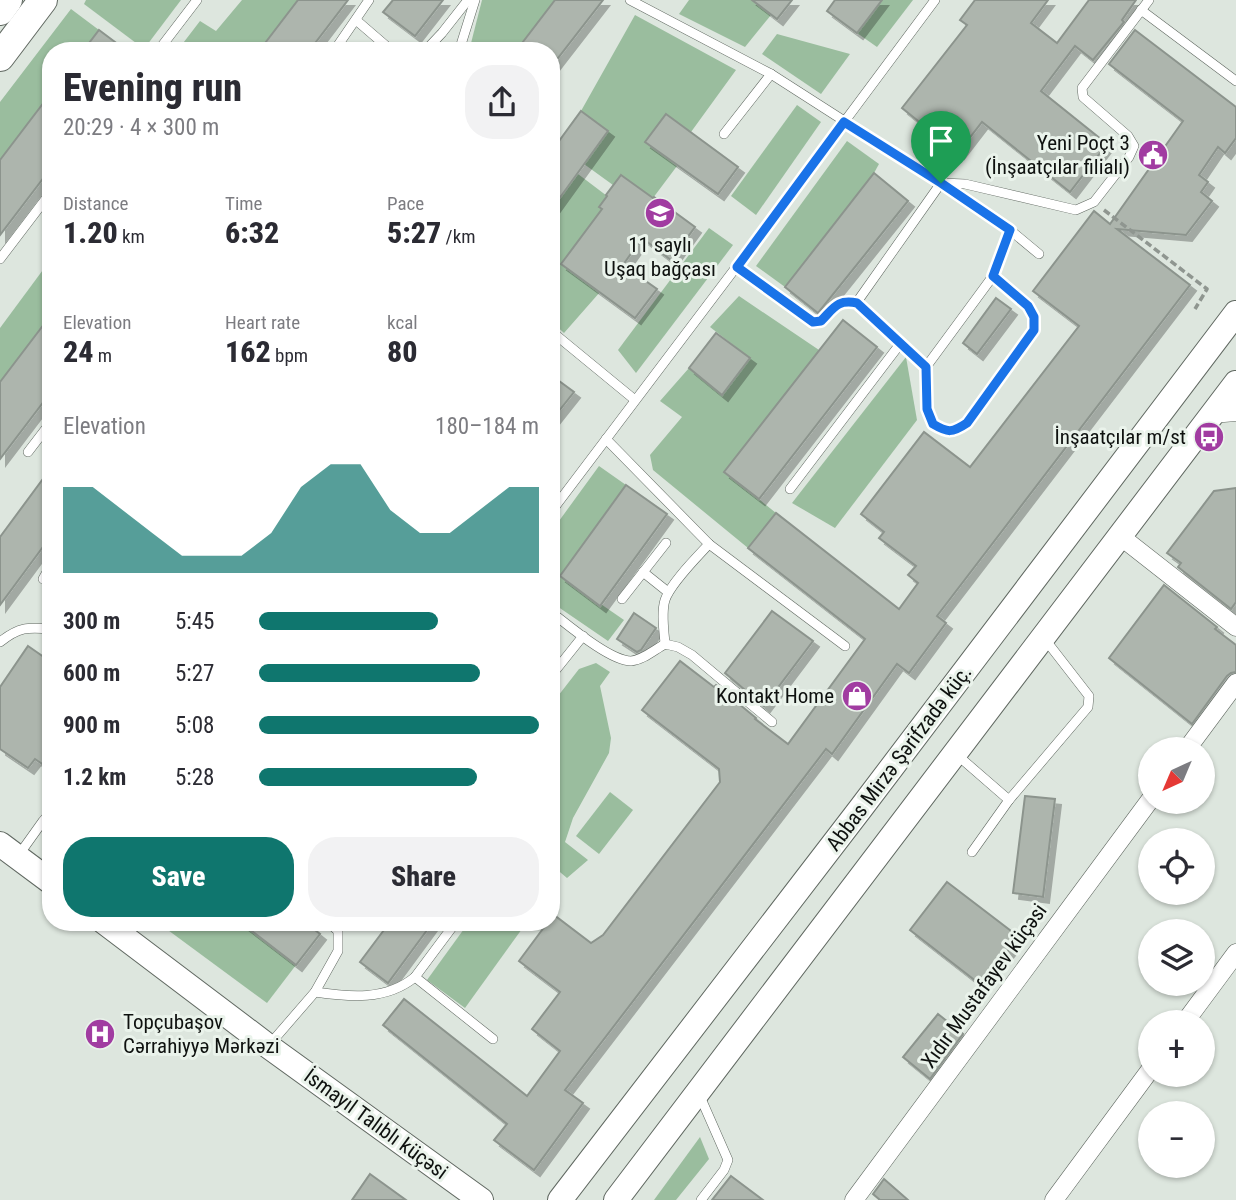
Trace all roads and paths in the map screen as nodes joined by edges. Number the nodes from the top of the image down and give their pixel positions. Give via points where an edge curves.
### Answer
1 (8, 0) edge
2 (43, 0) edge
3 (197, 0) edge
4 (369, 0) edge
5 (468, 0) edge
6 (475, 0) edge
7 (630, 0) edge
8 (935, 0) edge
9 (1149, 0) edge
10 (1141, 10) junction
11 (0, 11) edge
12 (356, 20) junction
13 (165, 42) edge
14 (340, 42) edge
15 (382, 42) edge
16 (434, 42) edge
17 (462, 42) edge
18 (0, 57) edge
19 (771, 74) junction
20 (1236, 80) edge
21 (844, 122) junction
22 (724, 135) dead end
23 (941, 183) junction
24 (1094, 202) junction
25 (42, 204) edge
26 (39, 208) junction
27 (42, 208) edge
28 (1010, 230) junction
29 (1039, 254) dead end
30 (0, 259) edge
31 (737, 267) junction
32 (993, 276) junction
33 (857, 303) junction
34 (1195, 309) dead end
35 (1236, 313) edge
36 (560, 338) edge
37 (900, 344) junction
38 (926, 367) junction
39 (1236, 383) edge
40 (635, 401) junction
41 (1224, 413) edge
42 (42, 434) edge
43 (606, 439) junction
44 (28, 452) dead end
45 (790, 489) dead end
46 (560, 500) edge
47 (1120, 536) junction
48 (666, 543) dead end
49 (709, 544) junction
50 (643, 572) junction
51 (668, 592) junction
52 (622, 599) dead end
53 (560, 619) edge
54 (1236, 627) edge
55 (42, 628) edge
56 (583, 636) junction
57 (1043, 637) junction
58 (0, 642) edge
59 (665, 644) junction
60 (845, 646) dead end
61 (560, 665) edge
62 (1236, 683) edge
63 (772, 722) dead end
64 (1196, 737) edge
65 (954, 753) junction
66 (1009, 800) junction
67 (861, 808) junction
68 (1140, 814) edge
69 (42, 822) edge
70 (893, 833) junction
71 (9, 851) edge
72 (972, 852) dead end
73 (42, 875) edge
74 (116, 931) edge
75 (338, 931) edge
76 (449, 931) edge
77 (1236, 953) edge
78 (415, 977) junction
79 (315, 992) junction
80 (1194, 1010) edge
81 (493, 1039) dead end
82 (268, 1046) junction
83 (1138, 1086) edge
84 (698, 1091) junction
85 (481, 1200) edge
86 (560, 1200) edge
87 (616, 1200) edge
88 (701, 1200) edge
89 (854, 1200) edge
90 (1054, 1200) edge

1 - 11 main road
2 - 18 main road
3 - 13 lane
4 - 12 lane
5 - 16 lane
6 - 17 lane
7 - 19 lane
8 - 21 lane
9 - 10 lane
10 - 20 lane
10 - 24 lane via 1082,88 1083,97 1134,146
12 - 14 lane
12 - 15 lane
19 - 21 lane
19 - 22 lane
21 - 23 lane
21 - 31 lane
23 - 24 lane via 965,184 1076,210
23 - 28 lane
23 - 33 lane
24 - 34 path via 1207,289
25 - 26 lane
26 - 27 lane
26 - 30 lane
28 - 29 lane
28 - 32 lane
31 - 33 lane via 813,322 821,321 846,300
31 - 40 lane
32 - 38 lane
32 - 38 lane via 1028,306 1034,330 967,423 955,431 933,424 927,409
33 - 37 lane
35 - 67 main road, Abbas Mirzə Şərifzadə küç.
36 - 40 lane
37 - 38 lane
37 - 45 lane
39 - 41 main road, Abbas Mirzə Şərifzadə küç.
40 - 43 lane
41 - 47 main road, Abbas Mirzə Şərifzadə küç.
42 - 44 lane
43 - 46 lane
43 - 49 lane
47 - 54 street
47 - 57 main road, Abbas Mirzə Şərifzadə küç.
48 - 50 lane
49 - 51 lane
49 - 60 lane
50 - 51 lane
50 - 52 lane
51 - 59 lane via 663,614
53 - 56 lane
55 - 58 lane via 13,631
56 - 59 lane via 617,659 629,661
56 - 61 lane
57 - 65 main road, Abbas Mirzə Şərifzadə küç.
57 - 66 lane via 1089,696 1088,707
59 - 63 lane via 692,655
62 - 64 street
65 - 66 lane
65 - 70 main road, Abbas Mirzə Şərifzadə küç.
66 - 72 lane
67 - 70 main road
67 - 86 main road, Abbas Mirzə Şərifzadə küç.
68 - 89 street, Xıdır Mustafayev küçəsi
69 - 71 lane
70 - 84 main road, Abbas Mirzə Şərifzadə küç.
71 - 73 main road
74 - 82 main road, İsmayıl Talıblı küçəsi
75 - 79 lane via 338,951
76 - 78 lane
77 - 80 street
78 - 79 lane via 372,995
78 - 81 lane
79 - 82 lane
82 - 85 main road, İsmayıl Talıblı küçəsi
83 - 90 street
84 - 87 main road, Abbas Mirzə Şərifzadə küç.
84 - 88 lane via 728,1160

